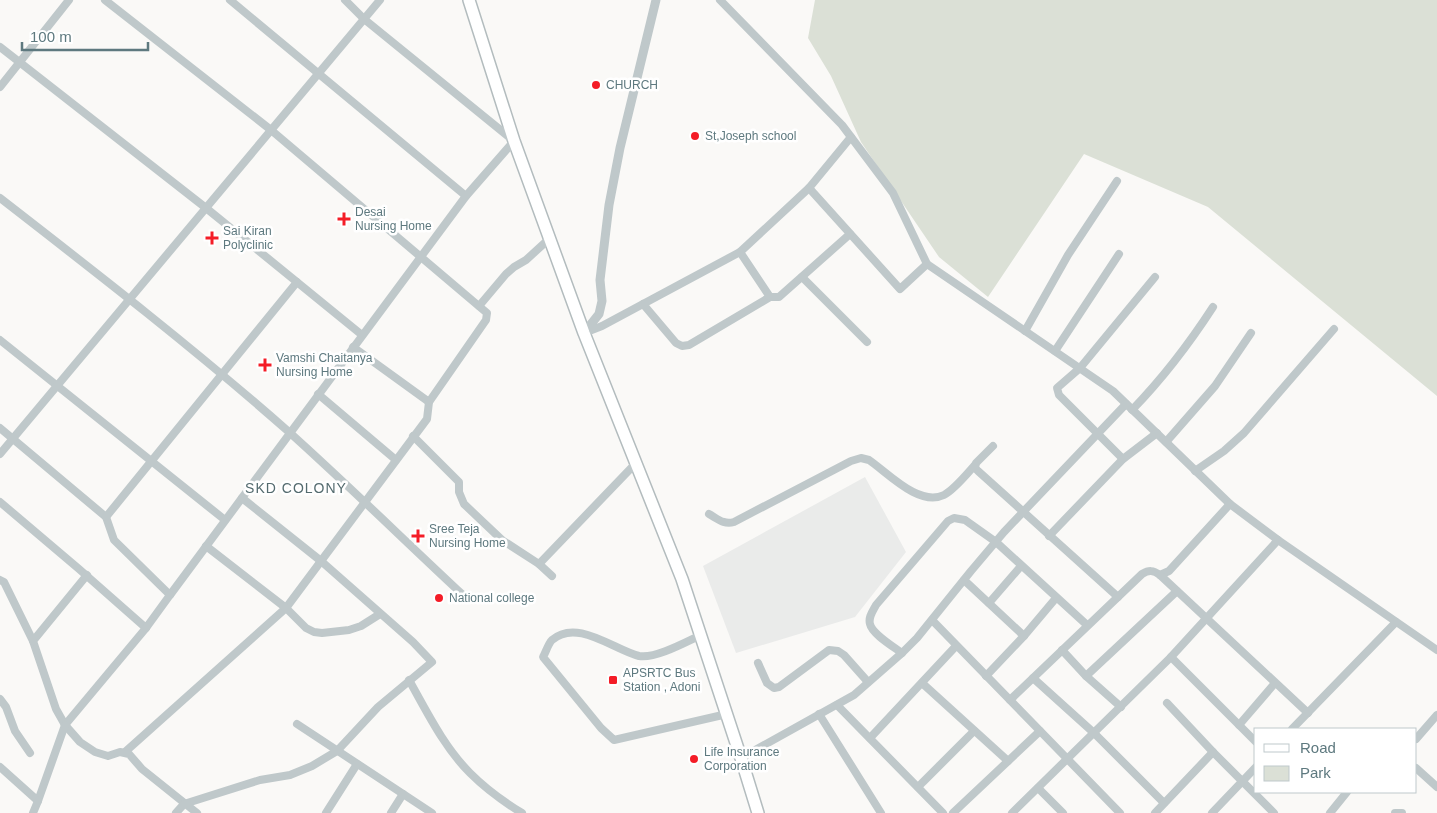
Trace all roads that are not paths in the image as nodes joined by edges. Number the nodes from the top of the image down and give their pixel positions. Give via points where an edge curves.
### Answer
1 (69, 0) edge
2 (105, 0) edge
3 (230, 0) edge
4 (345, 0) edge
5 (380, 0) edge
6 (469, 0) edge
7 (656, 0) edge
8 (720, 0) edge
9 (364, 19) junction
10 (0, 46) edge
11 (20, 62) junction
12 (320, 72) junction
13 (0, 87) edge
14 (271, 130) junction
15 (851, 137) junction
16 (514, 142) junction
17 (1117, 181) dead end
18 (809, 188) junction
19 (466, 196) junction
20 (0, 198) edge
21 (206, 208) junction
22 (850, 234) junction
23 (549, 239) junction
24 (740, 252) junction
25 (1119, 254) dead end
26 (422, 257) junction
27 (928, 264) junction
28 (802, 277) junction
29 (1155, 277) dead end
30 (297, 282) junction
31 (770, 297) junction
32 (130, 299) junction
33 (643, 304) junction
34 (479, 306) junction
35 (1212, 307) dead end
36 (1334, 328) dead end
37 (1025, 331) junction
38 (584, 333) junction
39 (1251, 333) dead end
40 (362, 335) junction
41 (0, 340) edge
42 (867, 342) dead end
43 (353, 347) junction
44 (1055, 351) junction
45 (1080, 368) junction
46 (221, 374) junction
47 (57, 386) junction
48 (318, 394) junction
49 (429, 402) junction
50 (1129, 407) junction
51 (0, 428) edge
52 (290, 433) junction
53 (1157, 433) junction
54 (1099, 434) junction
55 (414, 436) junction
56 (12, 438) junction
57 (1166, 442) junction
58 (993, 446) dead end
59 (0, 454) edge
60 (1123, 459) junction
61 (396, 460) junction
62 (151, 461) junction
63 (636, 463) junction
64 (975, 465) junction
65 (1195, 471) junction
66 (242, 498) junction
67 (0, 502) edge
68 (364, 502) junction
69 (1230, 504) junction
70 (1024, 512) junction
71 (709, 514) dead end
72 (106, 517) junction
73 (225, 520) junction
74 (1049, 536) junction
75 (1278, 540) junction
76 (996, 542) junction
77 (206, 546) junction
78 (321, 561) junction
79 (539, 564) junction
80 (1021, 566) junction
81 (1160, 575) junction
82 (87, 576) junction
83 (552, 576) dead end
84 (0, 580) edge
85 (964, 580) junction
86 (1177, 591) junction
87 (170, 595) junction
88 (463, 595) dead end
89 (1118, 597) junction
90 (1056, 598) junction
91 (989, 603) junction
92 (286, 608) junction
93 (380, 614) junction
94 (1206, 619) junction
95 (932, 620) junction
96 (1396, 622) junction
97 (1087, 625) junction
98 (146, 628) junction
99 (701, 635) junction
100 (1024, 636) junction
101 (33, 642) junction
102 (956, 646) junction
103 (1062, 650) junction
104 (1437, 650) edge
105 (902, 653) junction
106 (1171, 657) junction
107 (758, 663) dead end
108 (986, 676) junction
109 (1086, 676) junction
110 (1033, 678) junction
111 (409, 680) junction
112 (868, 682) junction
113 (922, 683) junction
114 (1275, 683) junction
115 (0, 699) edge
116 (1010, 700) junction
117 (836, 704) junction
118 (1166, 704) dead end
119 (1121, 707) junction
120 (1308, 713) junction
121 (727, 714) junction
122 (819, 714) junction
123 (1437, 715) edge
124 (297, 724) dead end
125 (66, 725) junction
126 (1239, 725) junction
127 (1293, 728) edge
128 (974, 731) junction
129 (1040, 731) junction
130 (1094, 733) junction
131 (870, 738) junction
132 (1417, 738) edge
133 (1254, 740) edge
134 (337, 751) junction
135 (125, 752) junction
136 (1213, 752) junction
137 (30, 753) dead end
138 (741, 758) junction
139 (1067, 759) junction
140 (1008, 761) junction
141 (357, 764) junction
142 (0, 766) edge
143 (1254, 769) edge
144 (1417, 769) edge
145 (1242, 782) junction
146 (918, 787) junction
147 (1437, 787) edge
148 (1038, 788) junction
149 (1346, 793) edge
150 (403, 794) junction
151 (38, 801) junction
152 (1164, 803) junction
153 (184, 804) junction
154 (1061, 812) edge
155 (33, 813) edge
156 (176, 813) edge
157 (197, 813) edge
158 (326, 813) edge
159 (391, 813) edge
160 (432, 813) edge
161 (522, 813) edge
162 (758, 813) edge
163 (881, 813) edge
164 (943, 813) edge
165 (953, 813) edge
166 (1012, 813) edge
167 (1120, 813) edge
168 (1155, 813) edge
169 (1212, 813) edge
170 (1274, 813) edge
171 (1330, 813) edge
172 (1395, 813) edge
173 (1402, 813) edge

1 - 11 street
2 - 14 street
3 - 12 street
4 - 9 street
5 - 9 street
6 - 16 main road
7 - 38 street via 620,148 600,280 602,301 599,314
8 - 15 street
9 - 12 street
9 - 16 street
10 - 11 street
11 - 13 street
11 - 21 street
12 - 14 street
12 - 19 street
14 - 21 street
14 - 26 street
15 - 18 street
15 - 27 street via 893,193
16 - 19 street
16 - 23 main road
17 - 37 street via 1068,255
18 - 22 street
18 - 24 street
19 - 26 street
20 - 32 street
21 - 30 street
21 - 32 street
22 - 27 street via 900,289
22 - 28 street
23 - 34 street via 526,260 514,266
23 - 38 main road
24 - 31 street
24 - 33 street
25 - 44 street
26 - 34 street
26 - 40 street
27 - 37 street
28 - 31 street via 779,297
28 - 42 street
29 - 45 street
30 - 40 street
30 - 46 street
31 - 33 street via 682,346
32 - 46 street
32 - 47 street
33 - 38 street
34 - 49 street via 487,313 486,320
35 - 50 street via 1170,368
36 - 65 street via 1244,432
37 - 44 street
38 - 63 main road
39 - 57 street via 1215,386
40 - 43 street
41 - 47 street
43 - 48 street
43 - 49 street
44 - 45 street
45 - 50 street via 1114,391
45 - 54 street via 1060,385 1057,392
46 - 52 street
46 - 62 street
47 - 56 street
47 - 62 street
48 - 52 street
48 - 61 street
49 - 55 street via 427,419
50 - 53 street
50 - 54 street
51 - 56 street
52 - 66 street
52 - 68 street
53 - 57 street
53 - 60 street
54 - 60 street
54 - 70 street
55 - 61 street
55 - 79 street via 459,482 464,504 502,540
56 - 59 street
56 - 72 street
57 - 65 street
58 - 64 street
60 - 74 street
61 - 68 street
62 - 72 street
62 - 73 street
63 - 79 street
63 - 99 main road
64 - 70 street
64 - 71 street via 945,495 927,498 916,495 869,460 861,458 734,522 728,524
65 - 69 street
66 - 73 street
66 - 78 street
67 - 82 street
68 - 78 street
68 - 88 street
69 - 75 street
69 - 81 street via 1169,571
70 - 74 street
70 - 76 street
72 - 87 street via 114,540
73 - 77 street
74 - 89 street
75 - 94 street
75 - 96 street
76 - 80 street
76 - 85 street
76 - 105 street via 964,520 954,518 948,521 876,605 870,616 873,631
77 - 87 street
77 - 92 street
78 - 92 street
78 - 93 street
79 - 83 street
80 - 90 street
80 - 91 street
81 - 86 street
81 - 89 street via 1148,570
82 - 98 street
82 - 101 street
84 - 101 street via 4,582
85 - 91 street
85 - 95 street
86 - 94 street
86 - 109 street
87 - 98 street
89 - 97 street
90 - 97 street
90 - 100 street
91 - 100 street
92 - 93 street via 306,628 322,633 349,630
92 - 135 street
93 - 111 street via 432,662
94 - 106 street
94 - 114 street
95 - 102 street
95 - 105 street
96 - 104 street
96 - 120 street
97 - 103 street
98 - 125 street
99 - 121 main road
99 - 121 street via 667,651 640,656 603,640 573,632 564,633 551,640 543,657 600,728 614,740
100 - 108 street
101 - 125 street via 56,709
102 - 108 street
102 - 113 street
103 - 109 street
103 - 110 street
105 - 112 street
106 - 119 street
106 - 126 street
107 - 112 street via 767,684 774,688 833,650 844,655
108 - 116 street
109 - 119 street
110 - 116 street
110 - 130 street
111 - 134 street via 378,707
111 - 161 street via 442,739 470,773
112 - 117 street via 854,695
113 - 128 street
113 - 131 street
114 - 120 street
114 - 126 street
115 - 137 street via 14,731
116 - 129 street
117 - 122 street
117 - 131 street
118 - 136 street
119 - 130 street
120 - 127 street
121 - 138 main road
122 - 138 street
122 - 163 street
123 - 132 street
124 - 134 street
125 - 135 street via 80,742 95,752 108,756
125 - 151 street
126 - 133 street
128 - 140 street
128 - 146 street
129 - 139 street
129 - 140 street
130 - 139 street
130 - 152 street
131 - 146 street
134 - 141 street
134 - 153 street via 290,776 260,780
135 - 153 street
136 - 145 street
136 - 152 street
138 - 162 main road
139 - 148 street
139 - 167 street
140 - 165 street
141 - 150 street
141 - 158 street
142 - 151 street
143 - 145 street
144 - 147 street
145 - 169 street
145 - 170 street
146 - 164 street
148 - 154 street
148 - 166 street
149 - 171 street
150 - 159 street
150 - 160 street
151 - 155 street
152 - 168 street
153 - 156 street
153 - 157 street
172 - 173 street

